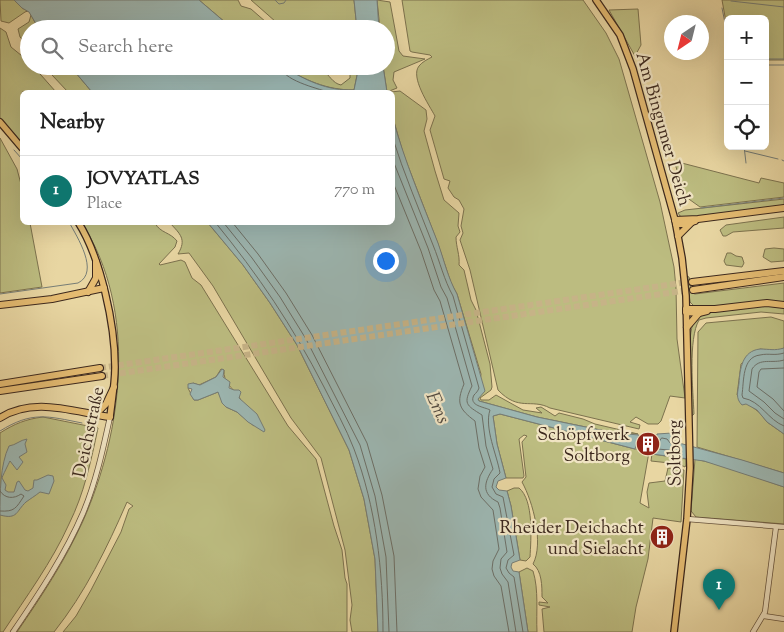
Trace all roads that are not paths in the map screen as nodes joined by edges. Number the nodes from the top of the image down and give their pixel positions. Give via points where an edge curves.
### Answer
1 (596, 0) edge
2 (0, 122) edge
3 (20, 146) edge
4 (784, 208) edge
5 (695, 220) junction
6 (675, 222) junction
7 (79, 225) edge
8 (678, 236) junction
9 (96, 262) junction
10 (784, 270) edge
11 (684, 274) joint
12 (784, 277) edge
13 (692, 282) tunnel mouth
14 (104, 288) junction
15 (693, 290) tunnel mouth
16 (88, 292) junction
17 (784, 305) edge
18 (0, 306) edge
19 (715, 308) junction
20 (686, 310) junction
21 (699, 313) junction
22 (687, 327) junction
23 (100, 368) tunnel mouth
24 (102, 376) tunnel mouth
25 (0, 384) edge
26 (114, 386) junction
27 (0, 391) edge
28 (95, 414) junction
29 (110, 417) junction
30 (0, 418) edge
31 (687, 519) junction
32 (776, 526) junction
33 (784, 527) edge
34 (764, 616) junction
35 (784, 619) edge
36 (13, 632) edge
37 (674, 632) edge
38 (753, 632) edge

1 - 6 main road, Am Bingumer Deich via 620,35 631,62
2 - 3 main road
4 - 5 highway
5 - 6 highway
5 - 8 highway
6 - 8 main road, Am Bingumer Deich
7 - 9 main road, Deichstraße
8 - 11 main road, Am Bingumer Deich
9 - 14 main road, Deichstraße
9 - 16 highway via 96,278
10 - 13 highway
11 - 20 main road, Soltborg
12 - 15 highway
14 - 16 highway
14 - 26 main road, Deichstraße via 114,344
16 - 18 highway
17 - 19 highway via 768,303
19 - 20 highway
19 - 21 highway
20 - 21 highway
20 - 22 main road, Soltborg
21 - 22 highway
22 - 31 main road, Soltborg via 690,462
23 - 25 highway
24 - 27 highway
26 - 28 highway via 106,404
26 - 29 main road, Deichstraße
28 - 29 highway
28 - 30 highway via 34,406
29 - 36 street, Deichstraße via 92,488 80,518 56,566
31 - 32 street
31 - 37 main road, Soltborg
32 - 33 street
32 - 34 street
34 - 35 street
34 - 38 street

